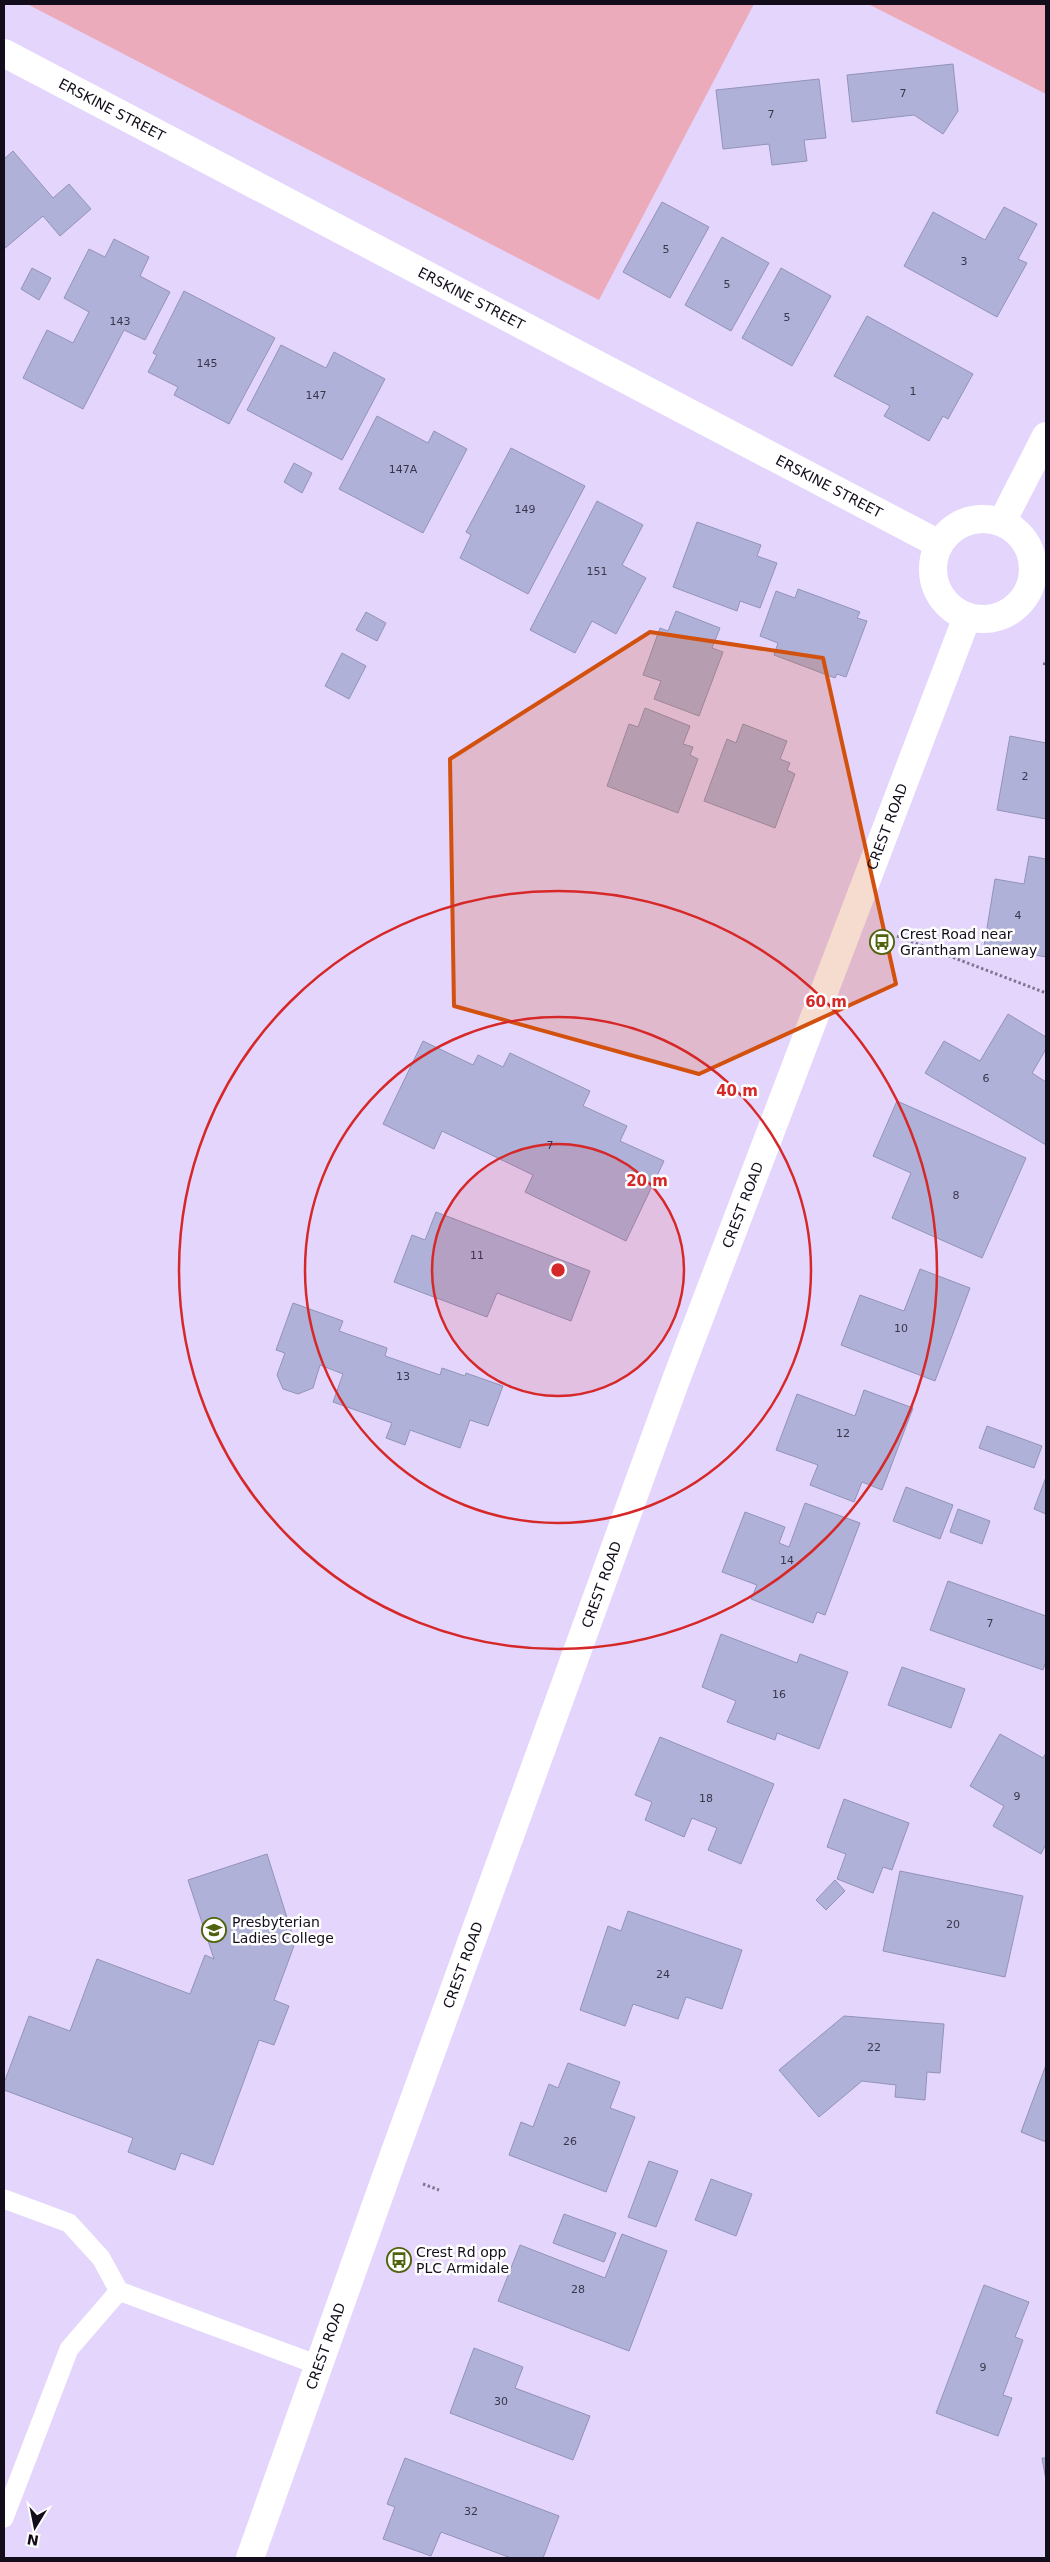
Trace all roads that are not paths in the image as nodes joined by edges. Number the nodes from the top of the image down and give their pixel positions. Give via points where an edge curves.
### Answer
1 (4, 53) edge
2 (1046, 436) edge
3 (1002, 522) junction
4 (939, 544) junction
5 (1037, 596) edge
6 (967, 617) junction
7 (4, 2199) edge
8 (119, 2291) junction
9 (318, 2366) junction
10 (4, 2518) edge
11 (250, 2558) edge

1 - 4 street, ERSKINE STREET
2 - 3 street
3 - 4 street via 985,518 966,521 951,530
3 - 5 street via 1020,534 1031,551
4 - 6 street via 933,565 936,587 948,605
5 - 6 street via 1003,616 985,620
6 - 9 street, CREST ROAD via 677,1377
7 - 8 lane via 69,2224 101,2258
8 - 9 lane
8 - 10 lane via 69,2349
9 - 11 street, CREST ROAD

